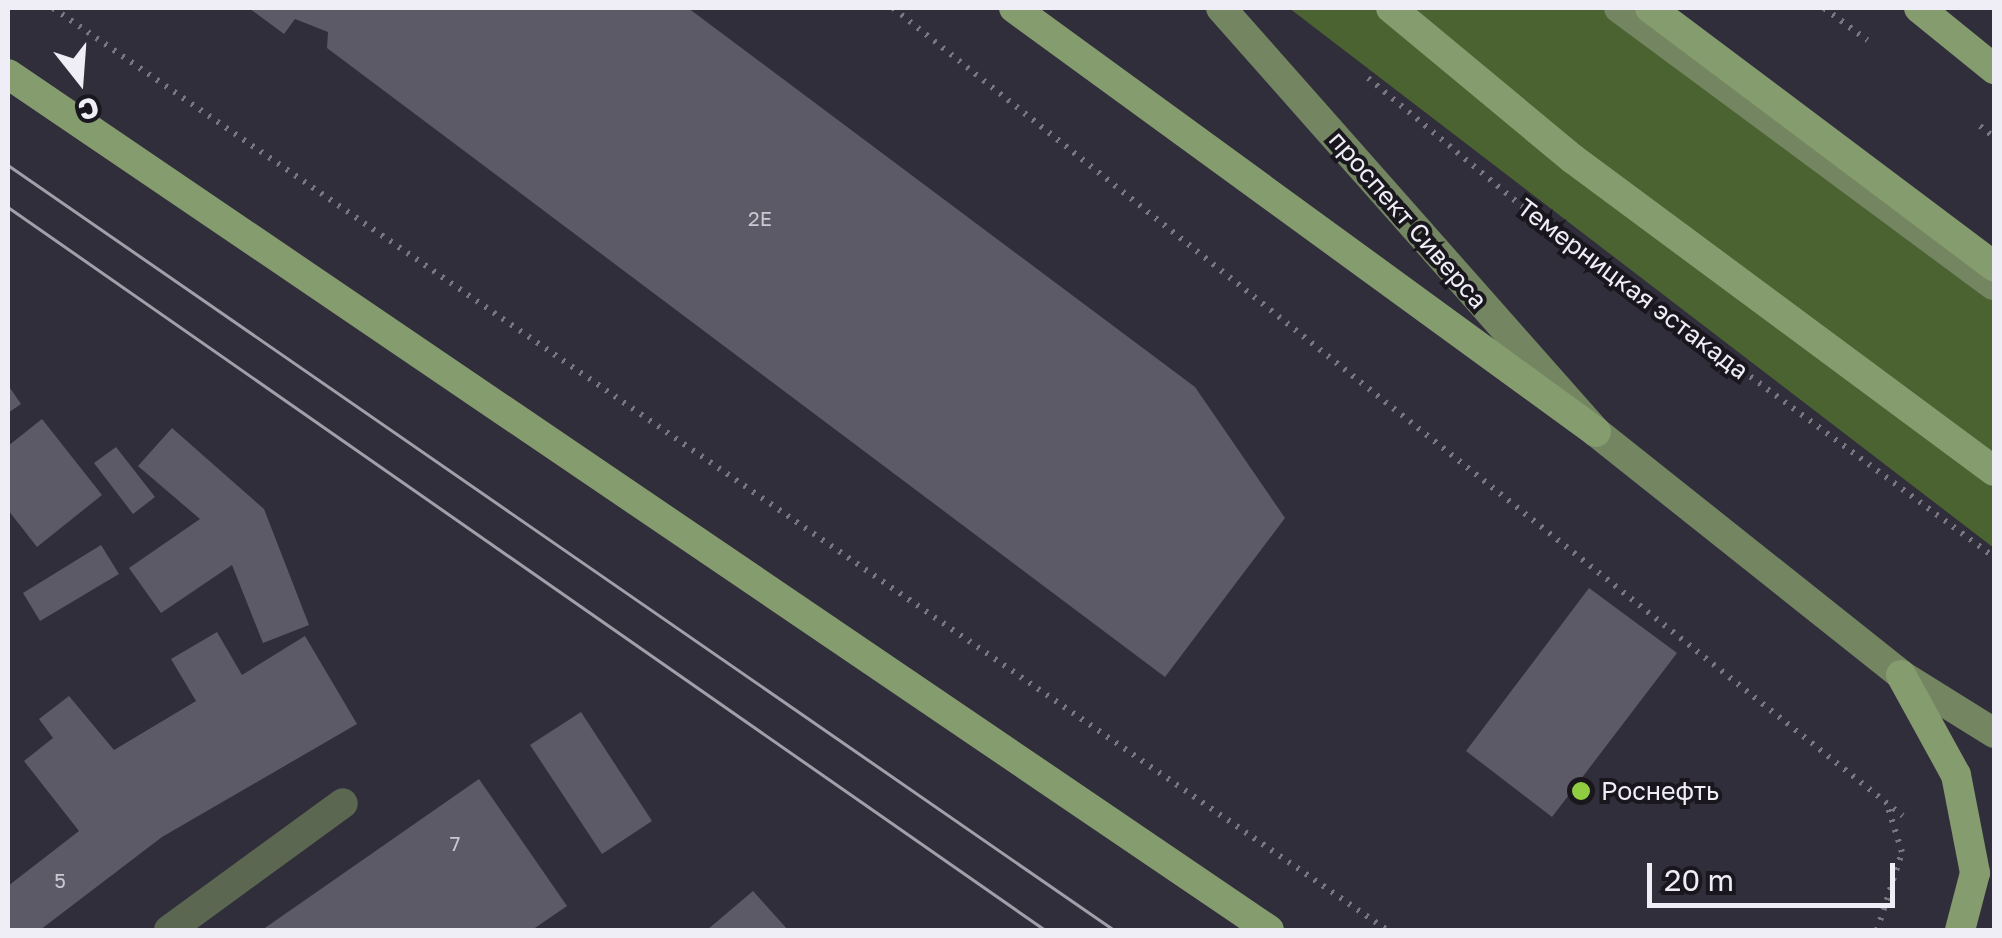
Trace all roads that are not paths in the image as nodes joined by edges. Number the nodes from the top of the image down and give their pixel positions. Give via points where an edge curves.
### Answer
1 (1014, 8) edge
2 (1221, 8) edge
3 (1390, 8) edge
4 (1620, 8) edge
5 (1650, 8) edge
6 (1919, 8) edge
7 (1994, 69) edge
8 (8, 74) edge
9 (1994, 266) edge
10 (1994, 285) edge
11 (1596, 432) junction
12 (1994, 471) edge
13 (1902, 675) junction
14 (1994, 732) edge
15 (343, 803) dead end
16 (169, 930) edge
17 (1270, 930) edge
18 (1960, 930) edge

1 - 11 main road
2 - 11 main road, проспект Сиверса
3 - 12 main road via 1573,160
4 - 10 main road
5 - 9 main road
6 - 7 main road
8 - 17 main road
11 - 13 main road, проспект Сиверса
13 - 14 main road, проспект Сиверса
13 - 18 main road via 1956,775 1975,873
15 - 16 lane

